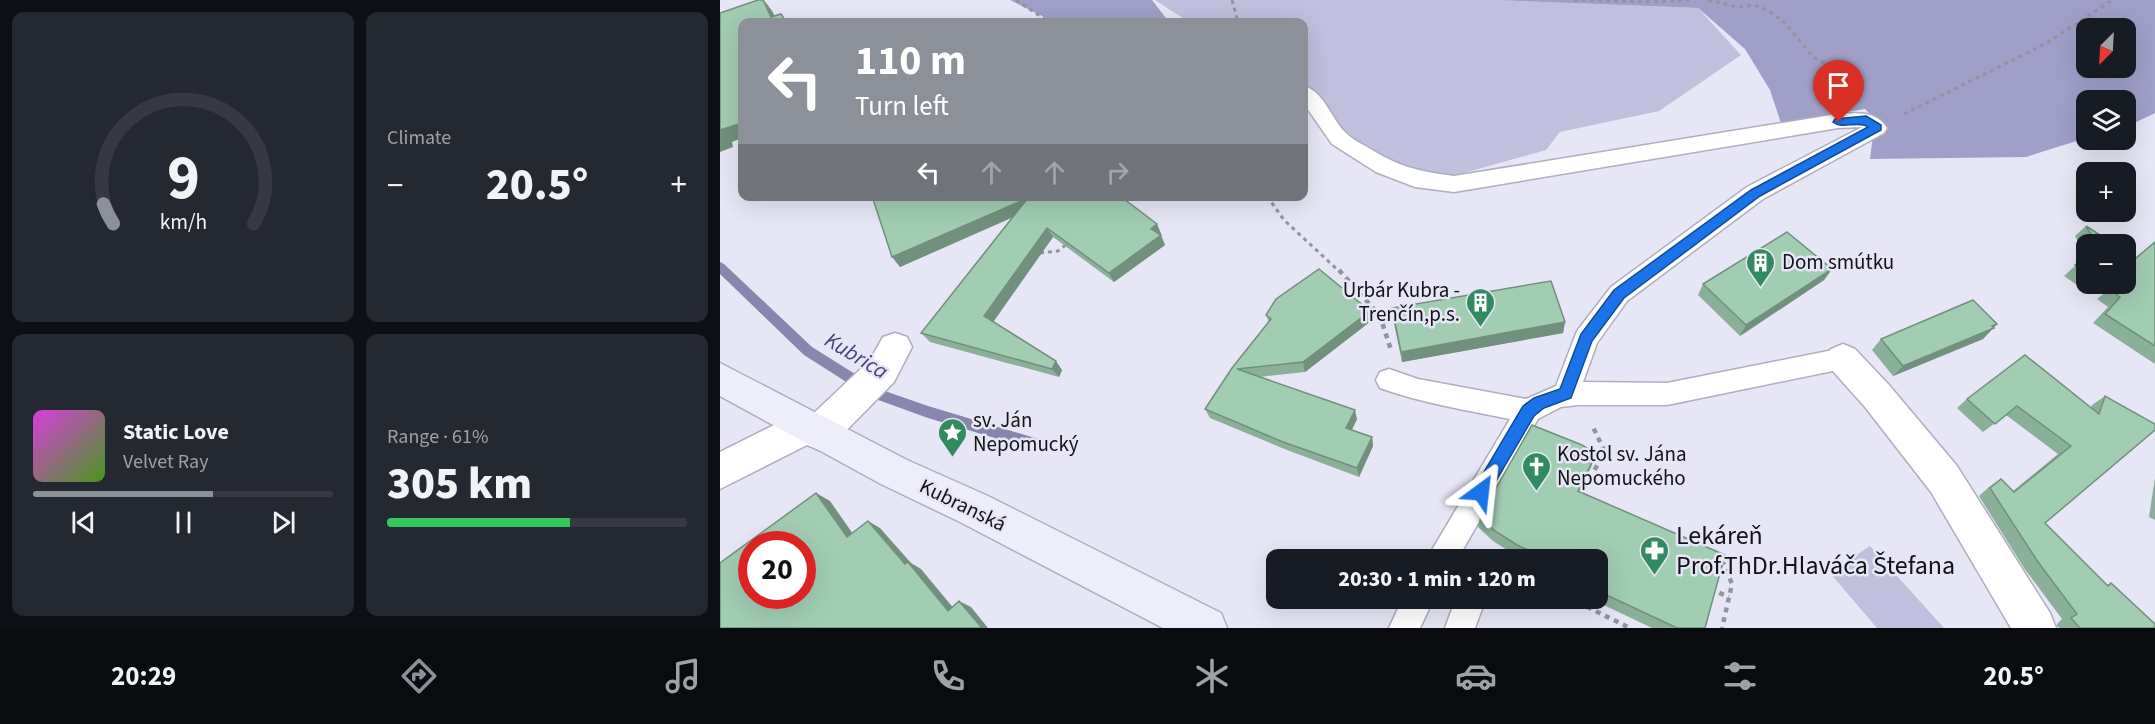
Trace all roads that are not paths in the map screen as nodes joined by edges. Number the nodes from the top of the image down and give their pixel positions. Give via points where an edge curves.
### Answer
1 (1308, 97) edge
2 (1843, 358) joint
3 (889, 359) dead end
4 (720, 378) edge
5 (1389, 380) road end
6 (1566, 393) junction
7 (1529, 411) junction
8 (823, 424) junction
9 (720, 471) edge
10 (1453, 549) edge
11 (1414, 609) edge
12 (1467, 609) edge
13 (1206, 628) edge
14 (1404, 628) edge
15 (1460, 628) edge
16 (2035, 628) edge

1 - 6 lane via 1339,139 1383,167 1415,179 1454,184 1839,122 1866,120 1877,128 1755,193 1619,294 1586,338
2 - 6 lane via 1665,395
2 - 16 street via 1944,480
3 - 8 street
4 - 8 street, Kubranská
5 - 7 lane via 1418,390
6 - 7 lane
7 - 10 lane via 1469,513
8 - 9 street
8 - 13 street, Kubranská
11 - 14 lane
12 - 15 lane

